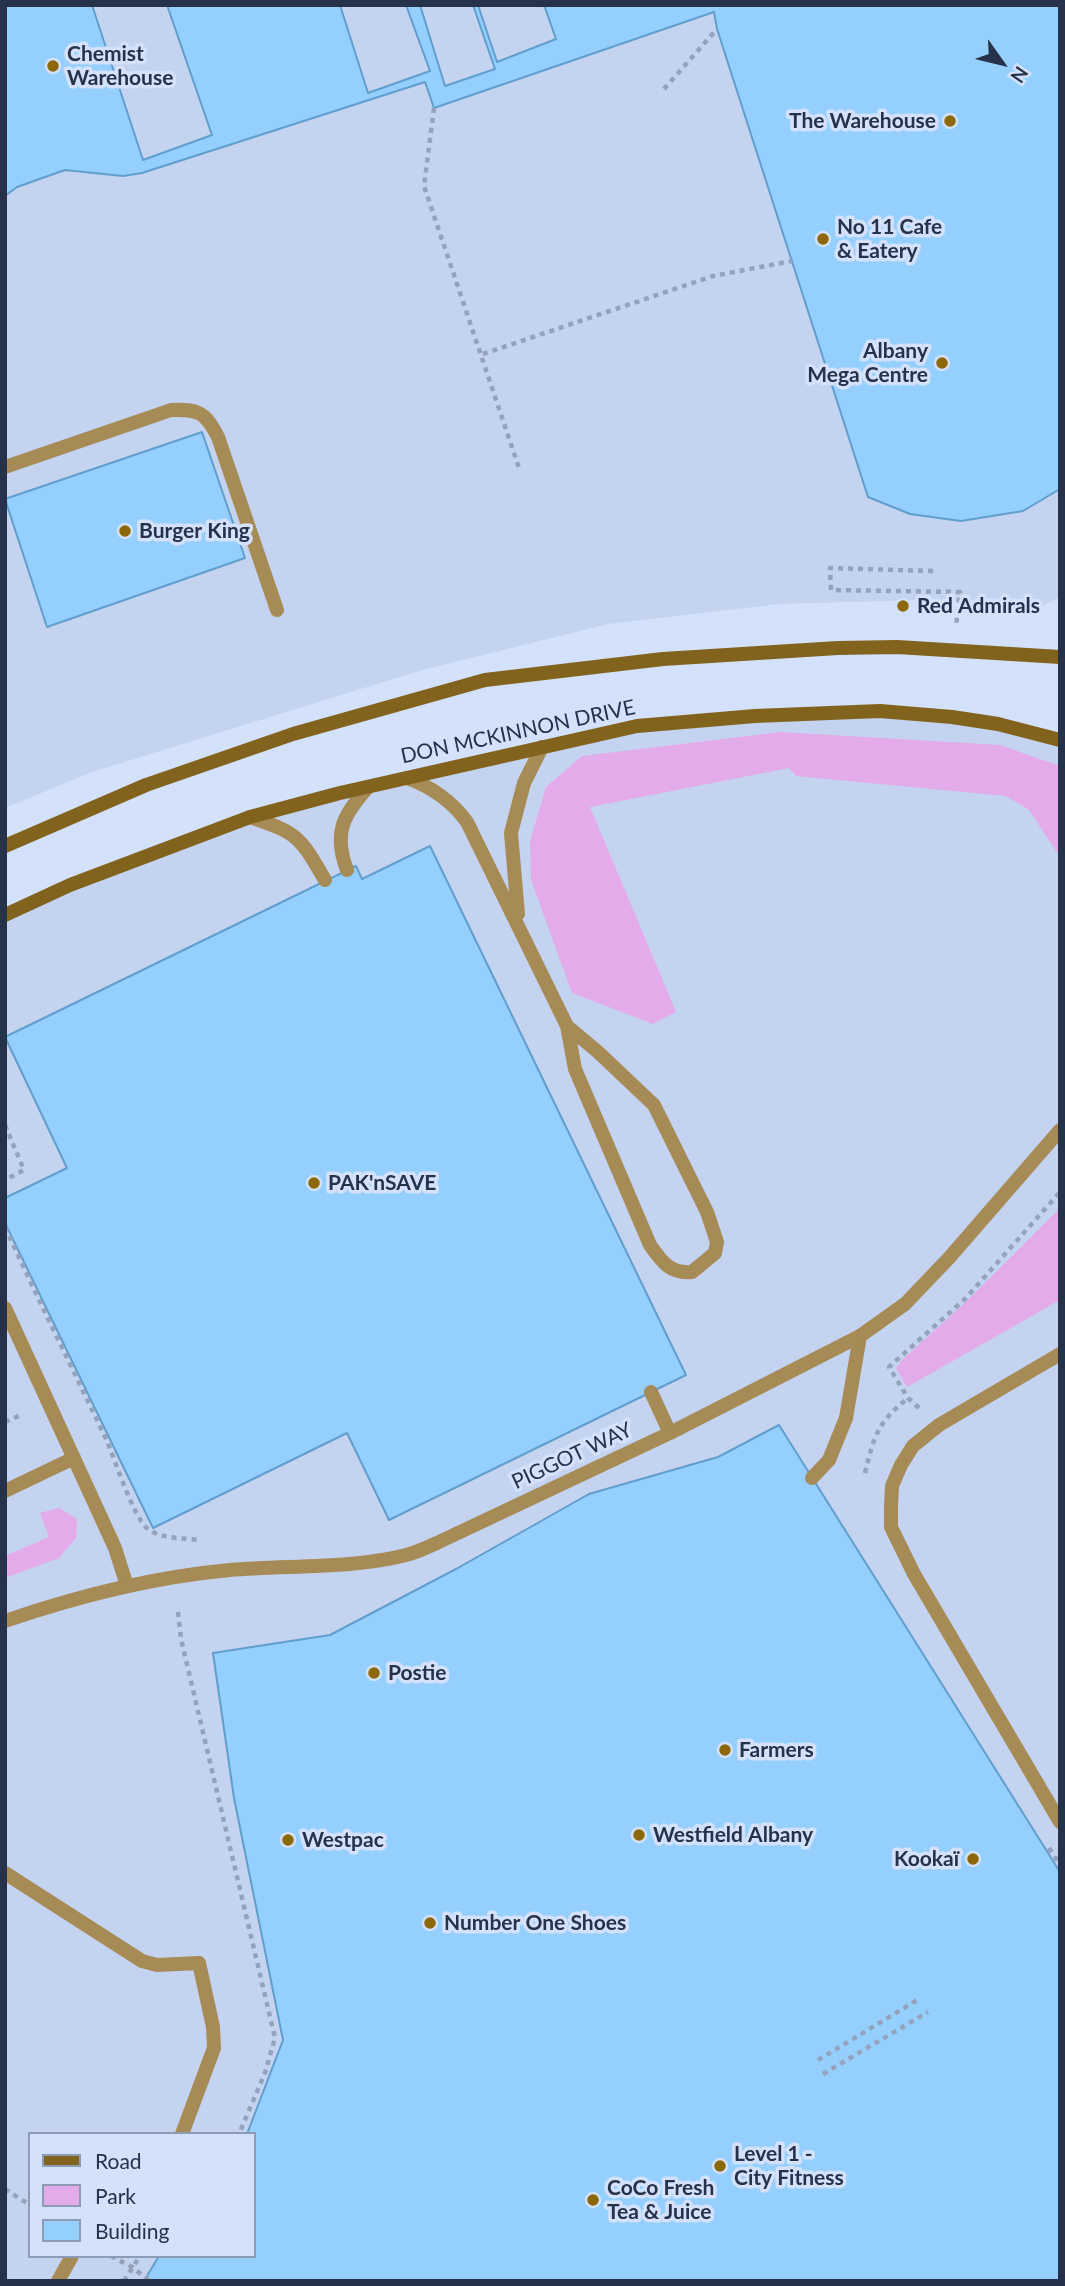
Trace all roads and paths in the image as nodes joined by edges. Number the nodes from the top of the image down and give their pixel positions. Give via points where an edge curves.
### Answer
1 (717, 29) dead end
2 (664, 89) dead end
3 (434, 107) dead end
4 (792, 261) dead end
5 (483, 354) junction
6 (5, 467) edge
7 (520, 471) dead end
8 (933, 571) dead end
9 (277, 610) dead end
10 (956, 634) dead end
11 (1060, 657) edge
12 (1060, 740) edge
13 (542, 747) junction
14 (407, 778) junction
15 (368, 786) junction
16 (250, 817) junction
17 (5, 846) edge
18 (347, 870) dead end
19 (325, 880) dead end
20 (5, 915) edge
21 (523, 937) junction
22 (567, 1026) junction
23 (5, 1125) edge
24 (1060, 1129) edge
25 (5, 1180) edge
26 (1060, 1192) edge
27 (5, 1227) edge
28 (5, 1308) edge
29 (860, 1336) junction
30 (1060, 1354) edge
31 (651, 1392) dead end
32 (908, 1398) dead end
33 (23, 1414) dead end
34 (5, 1422) edge
35 (670, 1433) junction
36 (74, 1458) junction
37 (812, 1478) dead end
38 (5, 1491) edge
39 (200, 1540) dead end
40 (127, 1586) junction
41 (178, 1612) dead end
42 (5, 1621) edge
43 (1060, 1822) edge
44 (5, 1873) edge
45 (919, 1999) dead end
46 (928, 2012) dead end
47 (818, 2060) dead end
48 (823, 2074) dead end
49 (183, 2132) edge
50 (240, 2132) edge
51 (5, 2189) edge
52 (28, 2204) edge
53 (71, 2258) edge
54 (115, 2258) edge
55 (139, 2258) edge
56 (132, 2267) junction
57 (58, 2281) edge
58 (124, 2281) edge
59 (150, 2281) edge

1 - 2 path
3 - 5 path via 424,186
4 - 5 path via 713,276
5 - 7 path
6 - 9 street via 171,410 193,409 208,418 218,437
8 - 10 path via 830,568 831,590 960,592
11 - 17 main road via 838,648 663,659 485,680 293,734 146,785
12 - 13 main road, DON MCKINNON DRIVE via 998,724 880,711 637,726
13 - 14 main road, DON MCKINNON DRIVE
13 - 21 street via 524,783 511,833
14 - 15 main road, DON MCKINNON DRIVE
14 - 21 street via 448,800 464,818
15 - 16 main road, DON MCKINNON DRIVE
15 - 18 street via 339,831
16 - 19 street via 292,833
16 - 20 main road, DON MCKINNON DRIVE via 70,885
21 - 22 street
22 - 22 street via 654,1105 717,1242 715,1253 692,1272 674,1271 650,1245 575,1069
23 - 25 path via 24,1170
24 - 29 street, PIGGOT WAY via 905,1304
26 - 32 path via 966,1298 889,1367
27 - 39 path via 138,1516 147,1529 165,1536
28 - 36 street
29 - 35 street, PIGGOT WAY
29 - 37 street via 846,1418 829,1460
30 - 43 street via 939,1425 913,1446 892,1486 891,1506 891,1527 914,1574
31 - 35 street
33 - 34 path
35 - 40 street, PIGGOT WAY via 407,1555 229,1570
36 - 38 street
36 - 40 street
40 - 42 street, PIGGOT WAY
41 - 50 path via 275,2038
44 - 49 street via 142,1961 199,1963 214,2048
45 - 47 path
46 - 48 path
51 - 52 path
53 - 57 street
54 - 56 path
55 - 56 path
56 - 58 path
56 - 59 path

